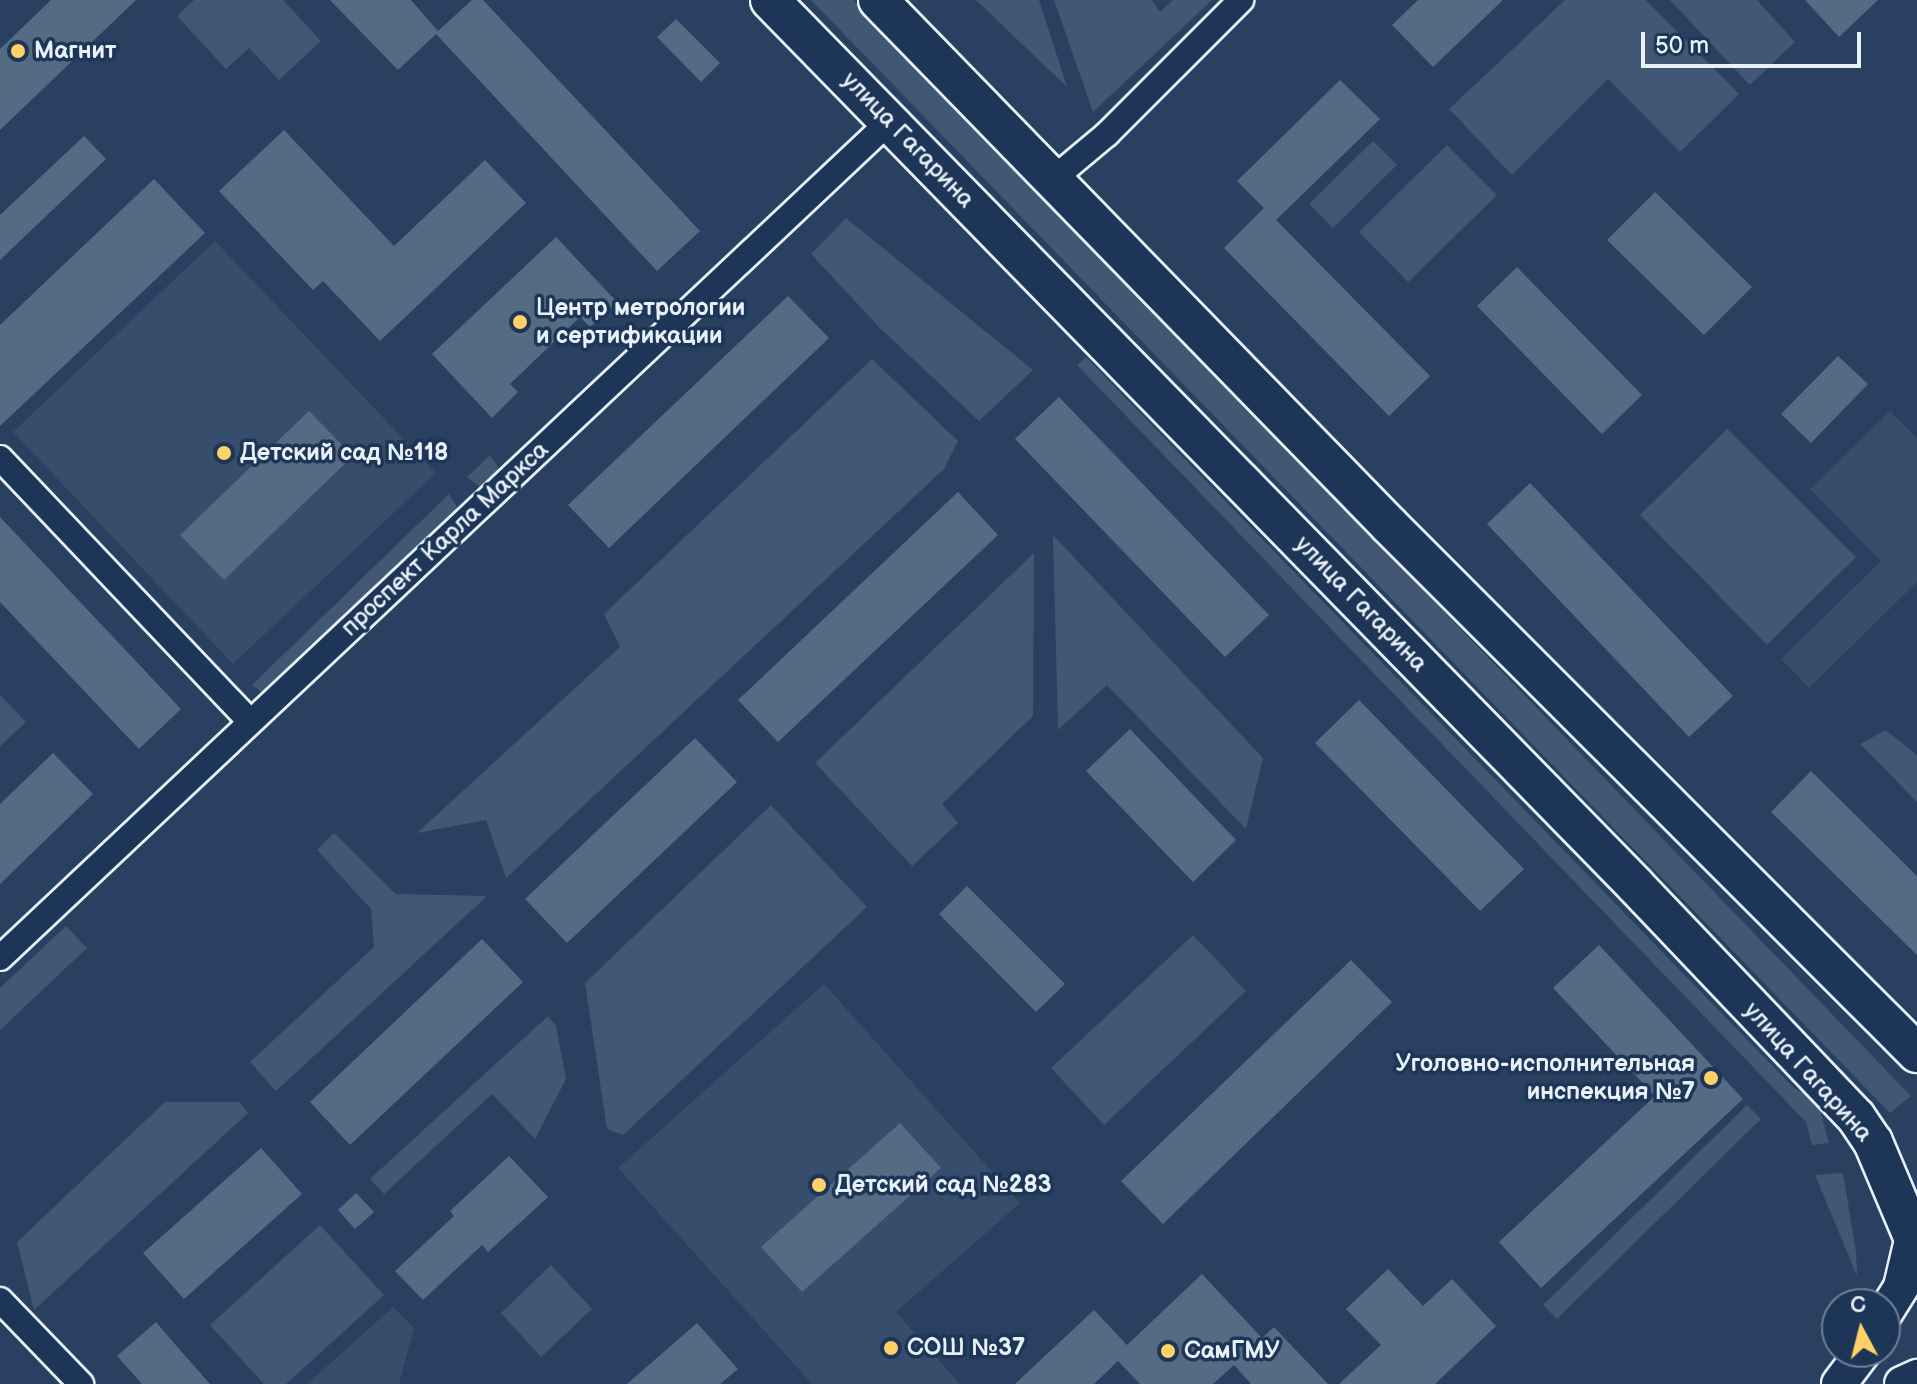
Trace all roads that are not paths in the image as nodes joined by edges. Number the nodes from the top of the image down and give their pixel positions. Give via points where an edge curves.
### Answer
1 (770, 0) edge
2 (878, 0) edge
3 (1241, 0) edge
4 (890, 121) junction
5 (1052, 180) junction
6 (0, 458) edge
7 (250, 721) junction
8 (0, 958) edge
9 (1917, 1053) edge
10 (1916, 1235) edge
11 (1900, 1288) edge
12 (10, 1309) edge
13 (1917, 1377) edge
14 (81, 1384) edge
15 (1902, 1384) edge

1 - 4 main road, улица Гагарина
2 - 5 main road
3 - 5 street via 1107,134
4 - 7 street, проспект Карла Маркса
4 - 10 main road, улица Гагарина via 1856,1117
5 - 9 main road
6 - 7 street
7 - 8 street, проспект Карла Маркса
10 - 11 main road
12 - 14 street
13 - 15 main road

